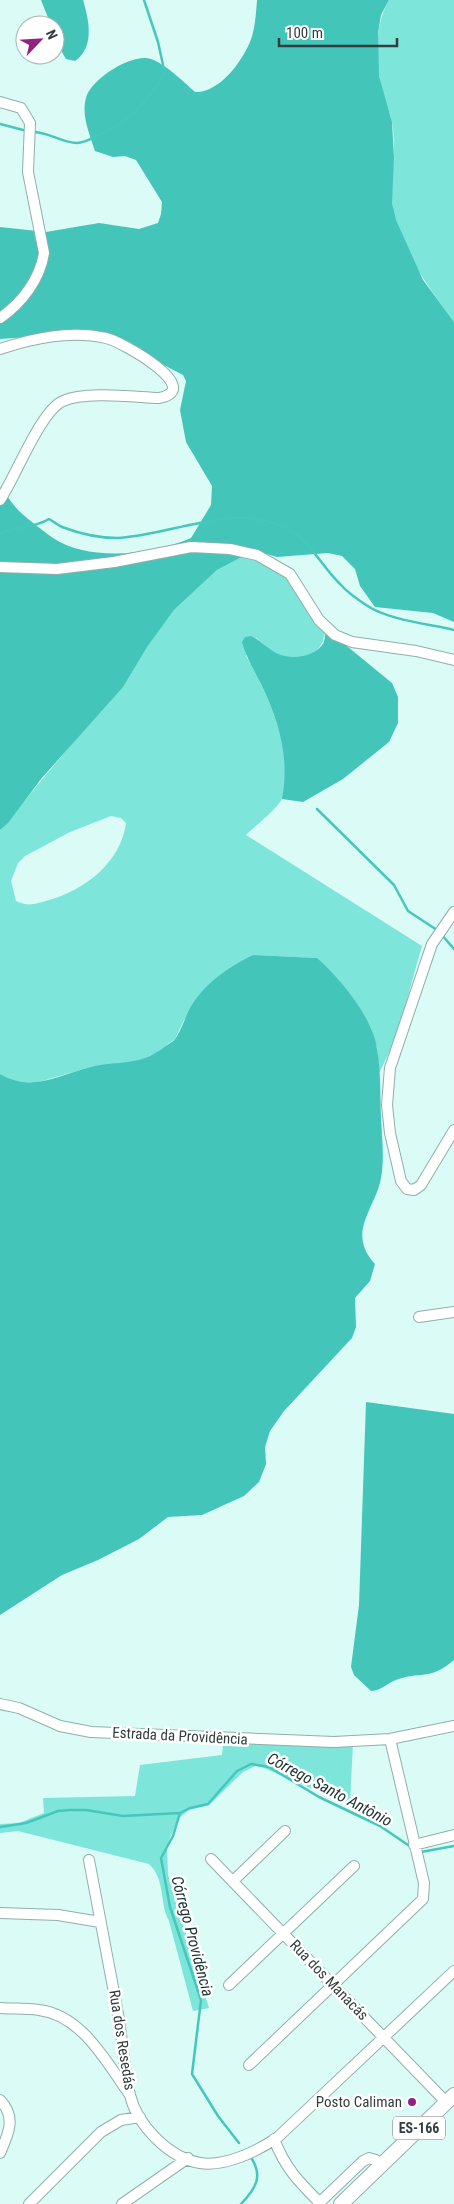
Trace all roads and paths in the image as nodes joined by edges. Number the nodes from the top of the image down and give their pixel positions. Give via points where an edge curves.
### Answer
1 (0, 102) edge
2 (0, 318) edge
3 (0, 349) edge
4 (0, 500) edge
5 (0, 567) edge
6 (454, 660) edge
7 (454, 912) edge
8 (454, 1130) edge
9 (454, 1312) edge
10 (420, 1317) dead end
11 (0, 1704) edge
12 (454, 1726) edge
13 (390, 1739) junction
14 (285, 1831) dead end
15 (454, 1835) edge
16 (415, 1849) junction
17 (211, 1858) dead end
18 (89, 1860) dead end
19 (354, 1866) dead end
20 (233, 1881) junction
21 (0, 1912) edge
22 (100, 1922) junction
23 (283, 1933) junction
24 (454, 1971) edge
25 (229, 1985) dead end
26 (333, 1985) junction
27 (0, 2008) edge
28 (384, 2038) junction
29 (249, 2065) dead end
30 (130, 2096) junction
31 (450, 2098) edge
32 (0, 2100) edge
33 (140, 2117) junction
34 (274, 2139) junction
35 (0, 2153) edge
36 (188, 2158) junction
37 (382, 2165) junction
38 (29, 2204) edge
39 (122, 2204) edge
40 (319, 2204) edge
41 (341, 2204) edge

1 - 2 street via 21,108 30,123 28,172 44,253 33,282 14,307
3 - 4 street via 37,338 67,334 108,338 147,358 172,383 167,396 159,398 99,396 58,403 44,420
5 - 6 street via 57,569 192,547 230,549 257,556 290,574 319,620 335,635 352,642
7 - 8 street via 432,944 390,1068 387,1105 390,1134 401,1181 407,1189 414,1190 421,1185
9 - 10 street
11 - 13 street, Estrada da Providência via 19,1708 60,1726 91,1732 334,1742
12 - 13 street, Estrada da Providência
13 - 16 street
14 - 20 street
15 - 16 street
16 - 26 street via 424,1883 423,1899
17 - 20 street, Rua dos Manacás
18 - 22 street, Rua dos Resedás
19 - 23 street
20 - 23 street, Rua dos Manacás
21 - 22 street via 58,1914
22 - 30 street, Rua dos Resedás via 122,2032
23 - 25 street
23 - 26 street, Rua dos Manacás
24 - 28 street, Rua dos Resedás
26 - 28 street, Rua dos Manacás
26 - 29 street
27 - 30 street via 39,2010 73,2024 101,2055
28 - 31 street, Rua dos Manacás
28 - 34 street, Rua dos Resedás
30 - 33 street, Rua dos Resedás
31 - 37 main road, ES-166
32 - 35 street via 10,2121 10,2130
33 - 36 street, Rua dos Resedás via 152,2135
33 - 38 street via 121,2120 101,2132
34 - 36 street, Rua dos Resedás via 228,2160 199,2163
34 - 40 street via 282,2160
36 - 39 street
37 - 40 street via 369,2158 363,2161
37 - 41 main road, ES-166

